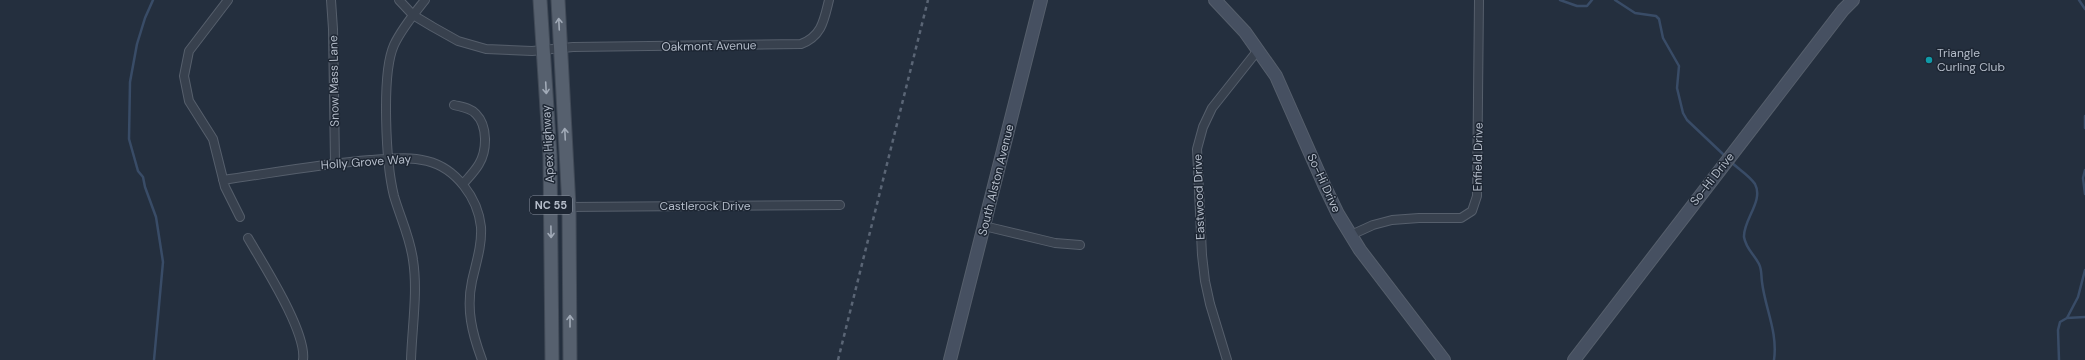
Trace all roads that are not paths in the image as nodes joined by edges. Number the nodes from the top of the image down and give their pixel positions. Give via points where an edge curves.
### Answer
1 (228, 0) edge
2 (331, 0) edge
3 (399, 0) edge
4 (425, 0) edge
5 (540, 0) edge
6 (558, 0) edge
7 (829, 0) edge
8 (1041, 0) edge
9 (1215, 0) edge
10 (1479, 0) edge
11 (1853, 0) edge
12 (1843, 5) edge
13 (413, 15) junction
14 (560, 48) junction
15 (544, 49) junction
16 (1258, 50) junction
17 (454, 105) dead end
18 (388, 159) junction
19 (334, 163) junction
20 (224, 180) junction
21 (464, 184) junction
22 (840, 205) dead end
23 (569, 207) junction
24 (240, 217) dead end
25 (984, 226) junction
26 (1351, 235) junction
27 (248, 238) dead end
28 (1080, 245) dead end
29 (303, 360) edge
30 (410, 360) edge
31 (482, 360) edge
32 (552, 360) edge
33 (570, 360) edge
34 (950, 360) edge
35 (1227, 360) edge
36 (1444, 360) edge
37 (1574, 360) edge

1 - 20 street via 189,51 184,76 189,101 217,149
2 - 19 street, Snow Mass Lane
3 - 13 street, Oakmont Avenue
4 - 13 street
5 - 15 main road, Apex Highway / NC 55
14 -> 6 main road, Apex Highway / NC 55
7 - 14 street, Oakmont Avenue via 820,31 808,42 801,44
8 - 25 street, South Alston Avenue
9 - 16 street, So-Hi Drive
10 - 26 street, Enfield Drive via 1478,196 1472,211 1461,218 1412,218 1383,222
11 - 12 street, So-Hi Drive
12 - 37 street, So-Hi Drive
13 - 15 street, Oakmont Avenue via 458,41 486,49
13 - 18 street via 394,46 387,74
14 - 15 street, Oakmont Avenue
23 -> 14 main road, Apex Highway / NC 55
15 -> 32 main road, Apex Highway / NC 55 via 550,170
16 - 26 street, So-Hi Drive via 1285,93 1325,187
16 - 35 street, Eastwood Drive via 1212,108 1203,127 1197,150 1202,255 1210,304
17 - 21 street via 468,108 477,115 485,142 480,163
18 - 19 street, Holly Grove Way
18 - 21 street, Holly Grove Way via 402,158 429,162 444,168
18 - 30 street via 394,196 409,240 413,261 415,290
19 - 20 street, Holly Grove Way
20 - 24 street
21 - 31 street, Holly Grove Way via 478,210 481,227 468,309 470,325
22 - 23 street, Castlerock Drive
33 -> 23 main road, Apex Highway / NC 55
25 - 28 street via 1054,243
25 - 34 street, South Alston Avenue
26 - 36 street, So-Hi Drive
27 - 29 street via 298,331

